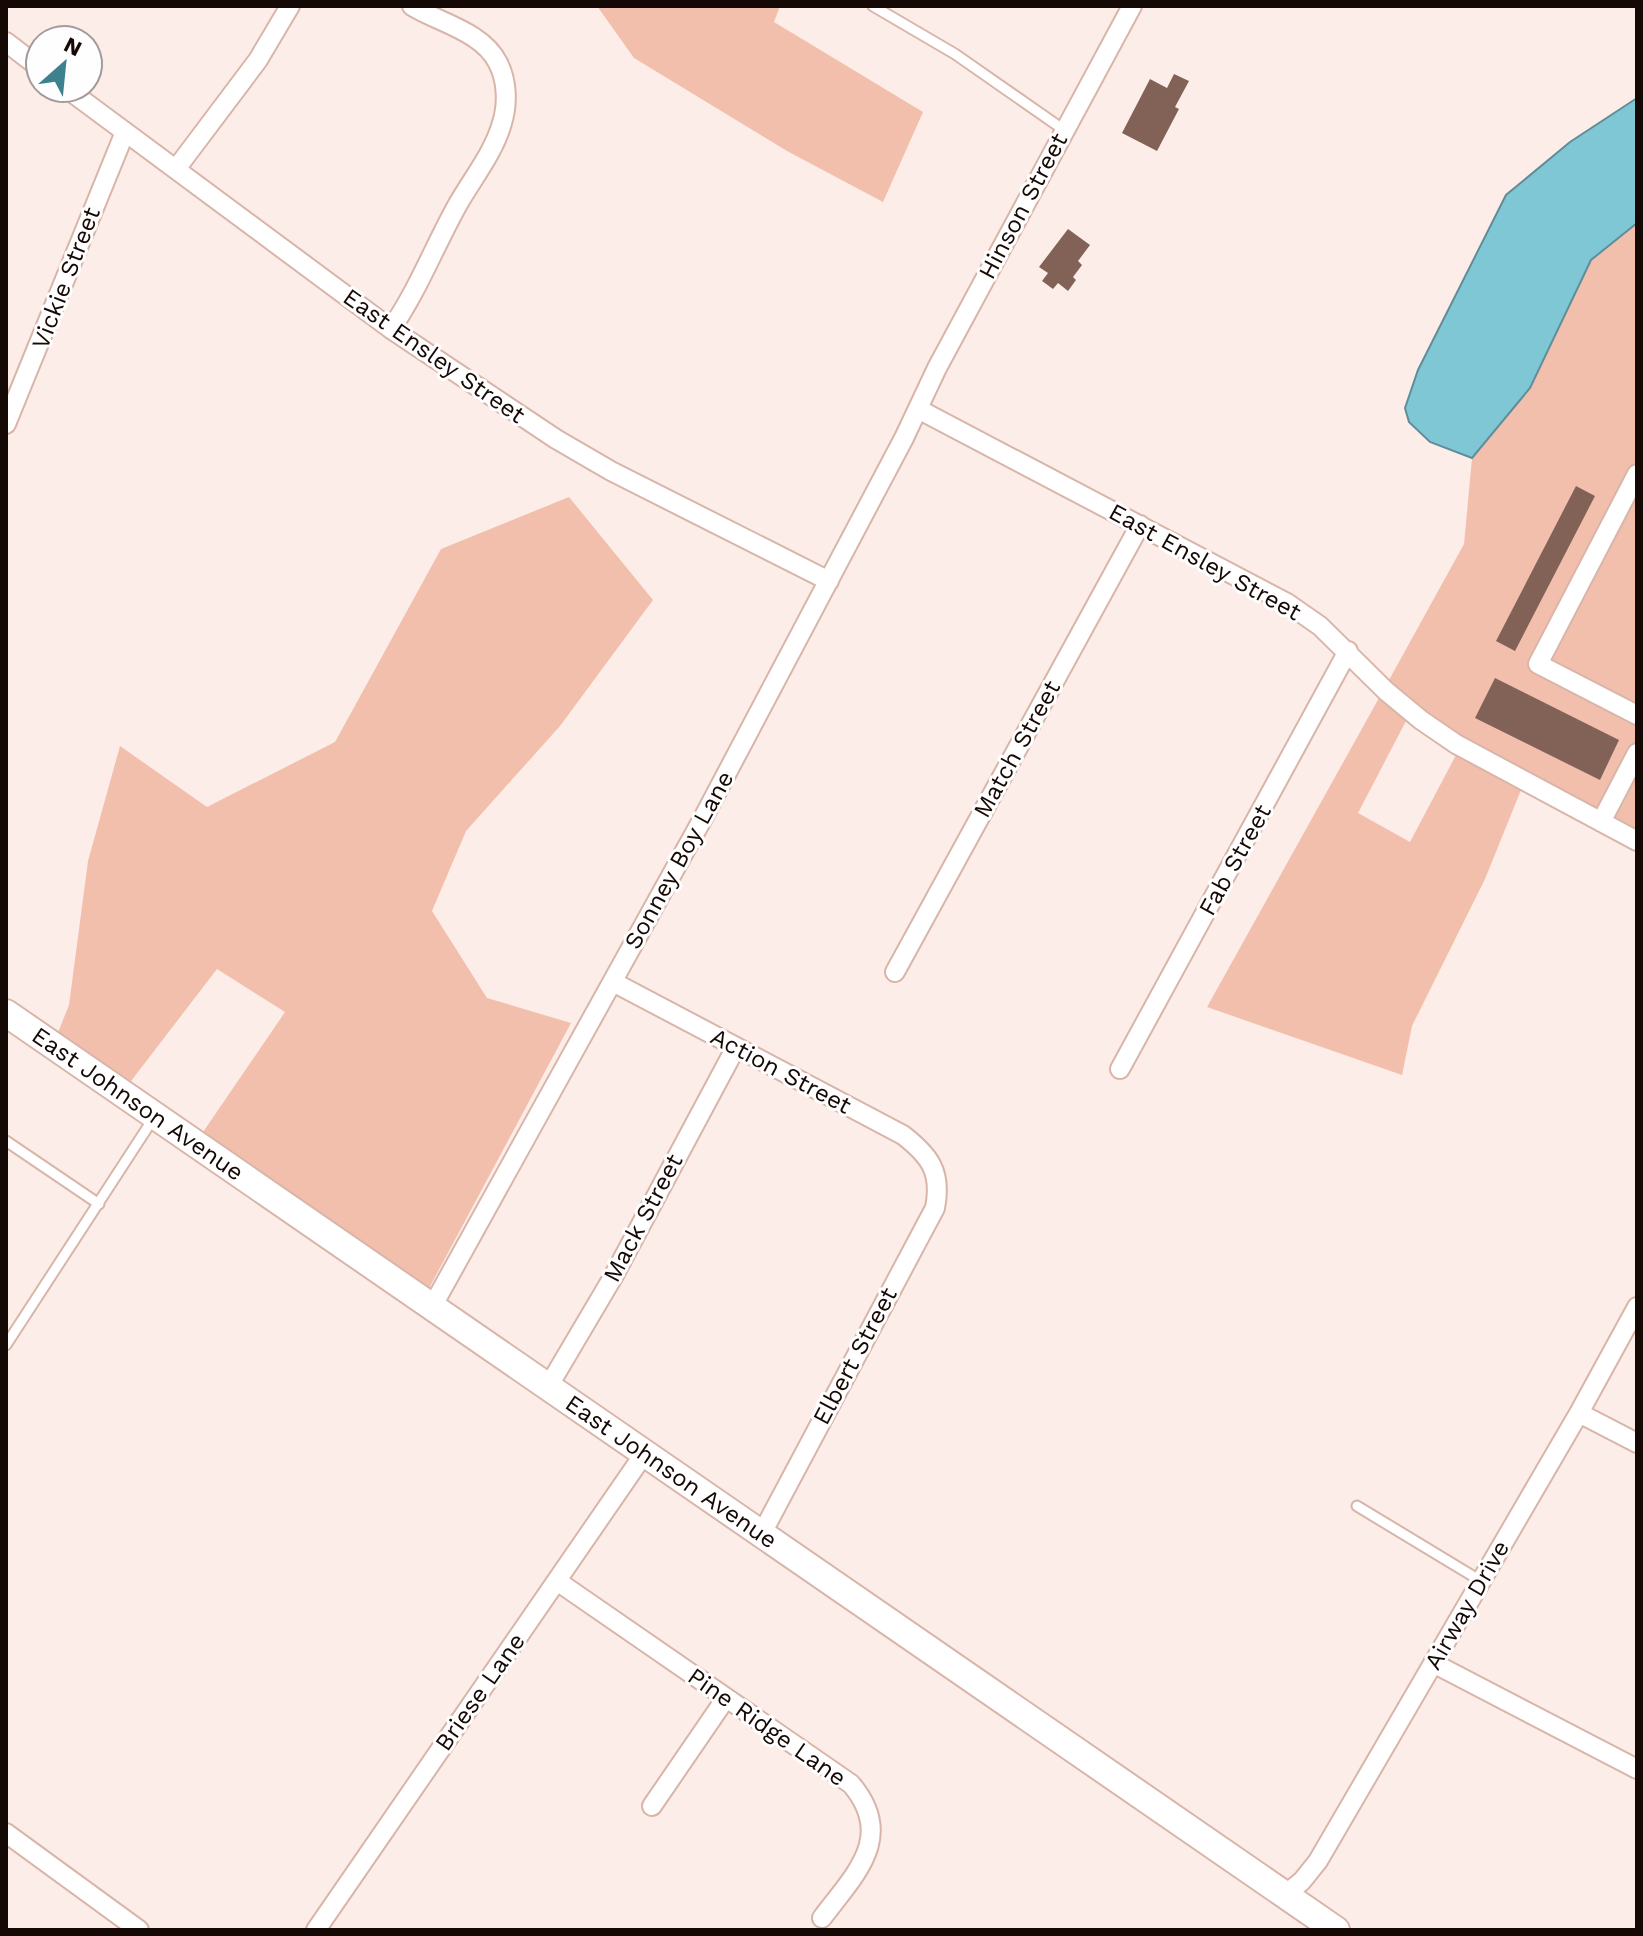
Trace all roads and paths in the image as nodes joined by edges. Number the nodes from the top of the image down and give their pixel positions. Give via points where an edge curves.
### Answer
1 (290, 6) edge
2 (412, 6) edge
3 (873, 6) edge
4 (1132, 6) edge
5 (6, 42) edge
6 (24, 56) edge
7 (87, 104) edge
8 (1064, 130) junction
9 (125, 132) junction
10 (176, 169) junction
11 (391, 329) junction
12 (918, 409) junction
13 (6, 424) edge
14 (1637, 474) edge
15 (1140, 525) junction
16 (829, 581) junction
17 (1348, 651) junction
18 (1637, 715) edge
19 (1637, 753) edge
20 (1601, 822) junction
21 (1637, 841) edge
22 (895, 972) dead end
23 (613, 982) junction
24 (6, 1013) edge
25 (736, 1047) junction
26 (1120, 1069) dead end
27 (155, 1116) junction
28 (6, 1141) edge
29 (935, 1174) joint
30 (99, 1204) junction
31 (432, 1307) junction
32 (1637, 1307) edge
33 (6, 1345) edge
34 (548, 1387) junction
35 (1579, 1413) junction
36 (1637, 1443) edge
37 (644, 1454) junction
38 (1357, 1506) dead end
39 (761, 1535) junction
40 (557, 1581) junction
41 (1481, 1581) junction
42 (1433, 1663) junction
43 (726, 1698) junction
44 (1637, 1769) edge
45 (652, 1806) dead end
46 (6, 1833) edge
47 (1285, 1895) junction
48 (822, 1918) dead end
49 (139, 1930) edge
50 (316, 1930) edge
51 (1336, 1930) edge

1 - 10 street via 258,60
2 - 11 street via 490,51 504,78 506,100 496,141
3 - 8 lane via 955,54
4 - 8 street, Hinson Street
5 - 6 street
7 - 9 street, East Ensley Street
8 - 12 street, Hinson Street
9 - 10 street, East Ensley Street
9 - 13 street, Vickie Street
10 - 11 street, East Ensley Street
11 - 16 street, East Ensley Street via 569,447
12 - 15 street, East Ensley Street
12 - 16 street, Sonney Boy Lane
14 - 18 street via 1538,664
15 - 17 street, East Ensley Street via 1287,603
15 - 22 street, Match Street
16 - 23 street, Sonney Boy Lane
17 - 20 street, East Ensley Street via 1386,691 1456,744
17 - 26 street, Fab Street
19 - 20 street
20 - 21 street, East Ensley Street
23 - 25 street, Action Street
23 - 31 street, Sonney Boy Lane
24 - 27 main road, East Johnson Avenue
25 - 29 street, Action Street via 903,1135 922,1150
25 - 34 street, Mack Street
27 - 30 lane
27 - 31 main road, East Johnson Avenue
28 - 30 lane
29 - 39 street, Elbert Street via 935,1208
30 - 33 lane
31 - 34 main road, East Johnson Avenue
32 - 35 street, Airway Drive
34 - 37 main road, East Johnson Avenue
35 - 36 street
35 - 41 street, Airway Drive
37 - 39 main road, East Johnson Avenue
37 - 40 street, Briese Lane
38 - 41 lane
39 - 47 main road, East Johnson Avenue
40 - 43 street, Pine Ridge Lane
40 - 50 street, Briese Lane
41 - 42 street, Airway Drive
42 - 44 street
42 - 47 street, Airway Drive via 1318,1861
43 - 45 street
43 - 48 street, Pine Ridge Lane via 851,1784 869,1811 872,1829 865,1860
46 - 49 street
47 - 51 main road, East Johnson Avenue

